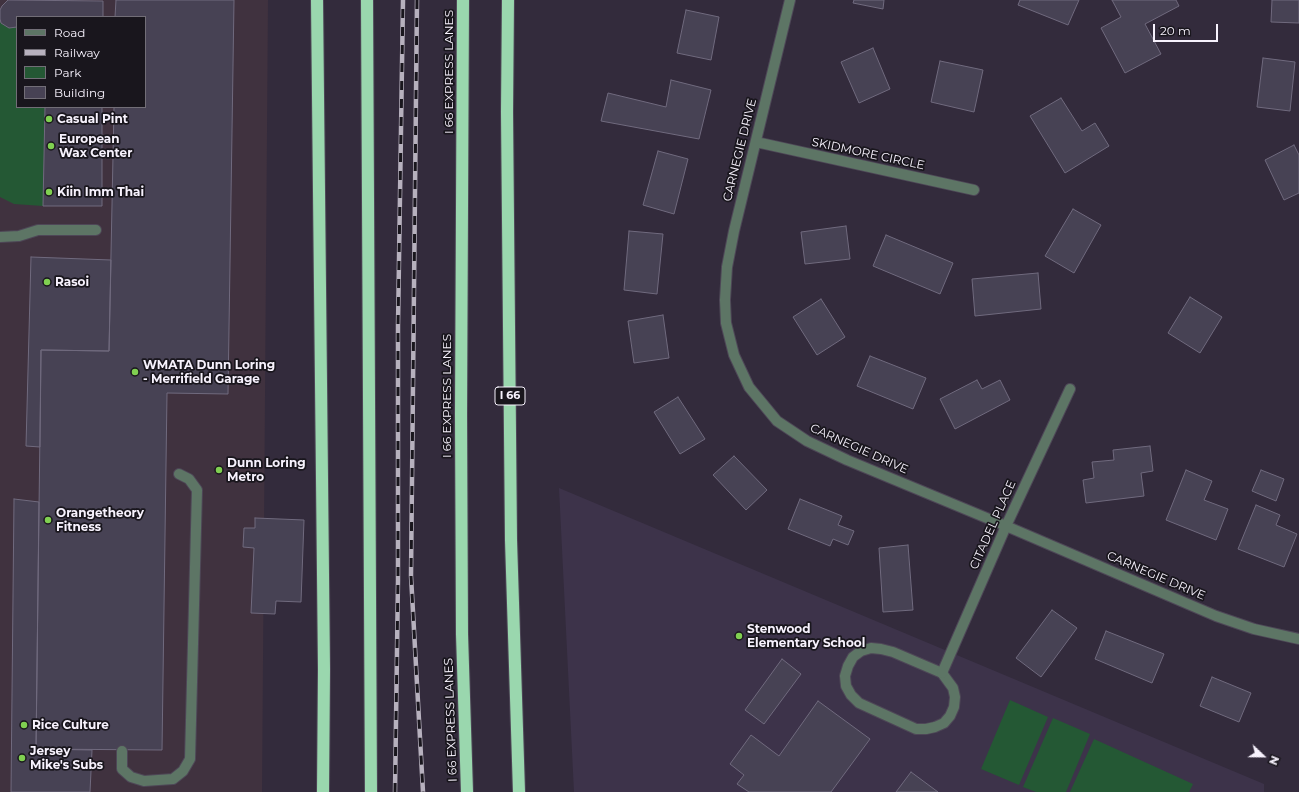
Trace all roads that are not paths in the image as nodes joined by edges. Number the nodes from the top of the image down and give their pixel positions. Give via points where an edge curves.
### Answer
1 (317, 0) edge
2 (367, 0) edge
3 (463, 0) edge
4 (508, 0) edge
5 (790, 0) edge
6 (756, 142) junction
7 (974, 190) dead end
8 (96, 230) dead end
9 (0, 237) edge
10 (1070, 389) dead end
11 (179, 474) dead end
12 (1006, 526) junction
13 (1299, 639) edge
14 (942, 673) junction
15 (122, 751) dead end
16 (323, 792) edge
17 (372, 792) edge
18 (467, 792) edge
19 (519, 792) edge

1 - 16 highway via 324,653
2 - 17 highway
3 - 18 highway, I 66 EXPRESS LANES via 461,414 462,610
4 - 19 highway, I 66 via 511,540
5 - 6 street, CARNEGIE DRIVE
6 - 7 street, SKIDMORE CIRCLE
6 - 12 street, CARNEGIE DRIVE via 727,267 726,300 726,323 734,355 749,387 777,421 807,441
8 - 9 street via 38,230 19,236
10 - 12 street, CITADEL PLACE
11 - 15 street via 189,478 197,490 190,759 183,771 173,779 144,781 131,777 122,768
12 - 13 street, CARNEGIE DRIVE via 1216,616 1254,629
12 - 14 street, CITADEL PLACE
14 - 14 street via 893,652 871,648 853,657 845,676 846,686 859,703 916,729 926,730 944,723 954,707 953,688

